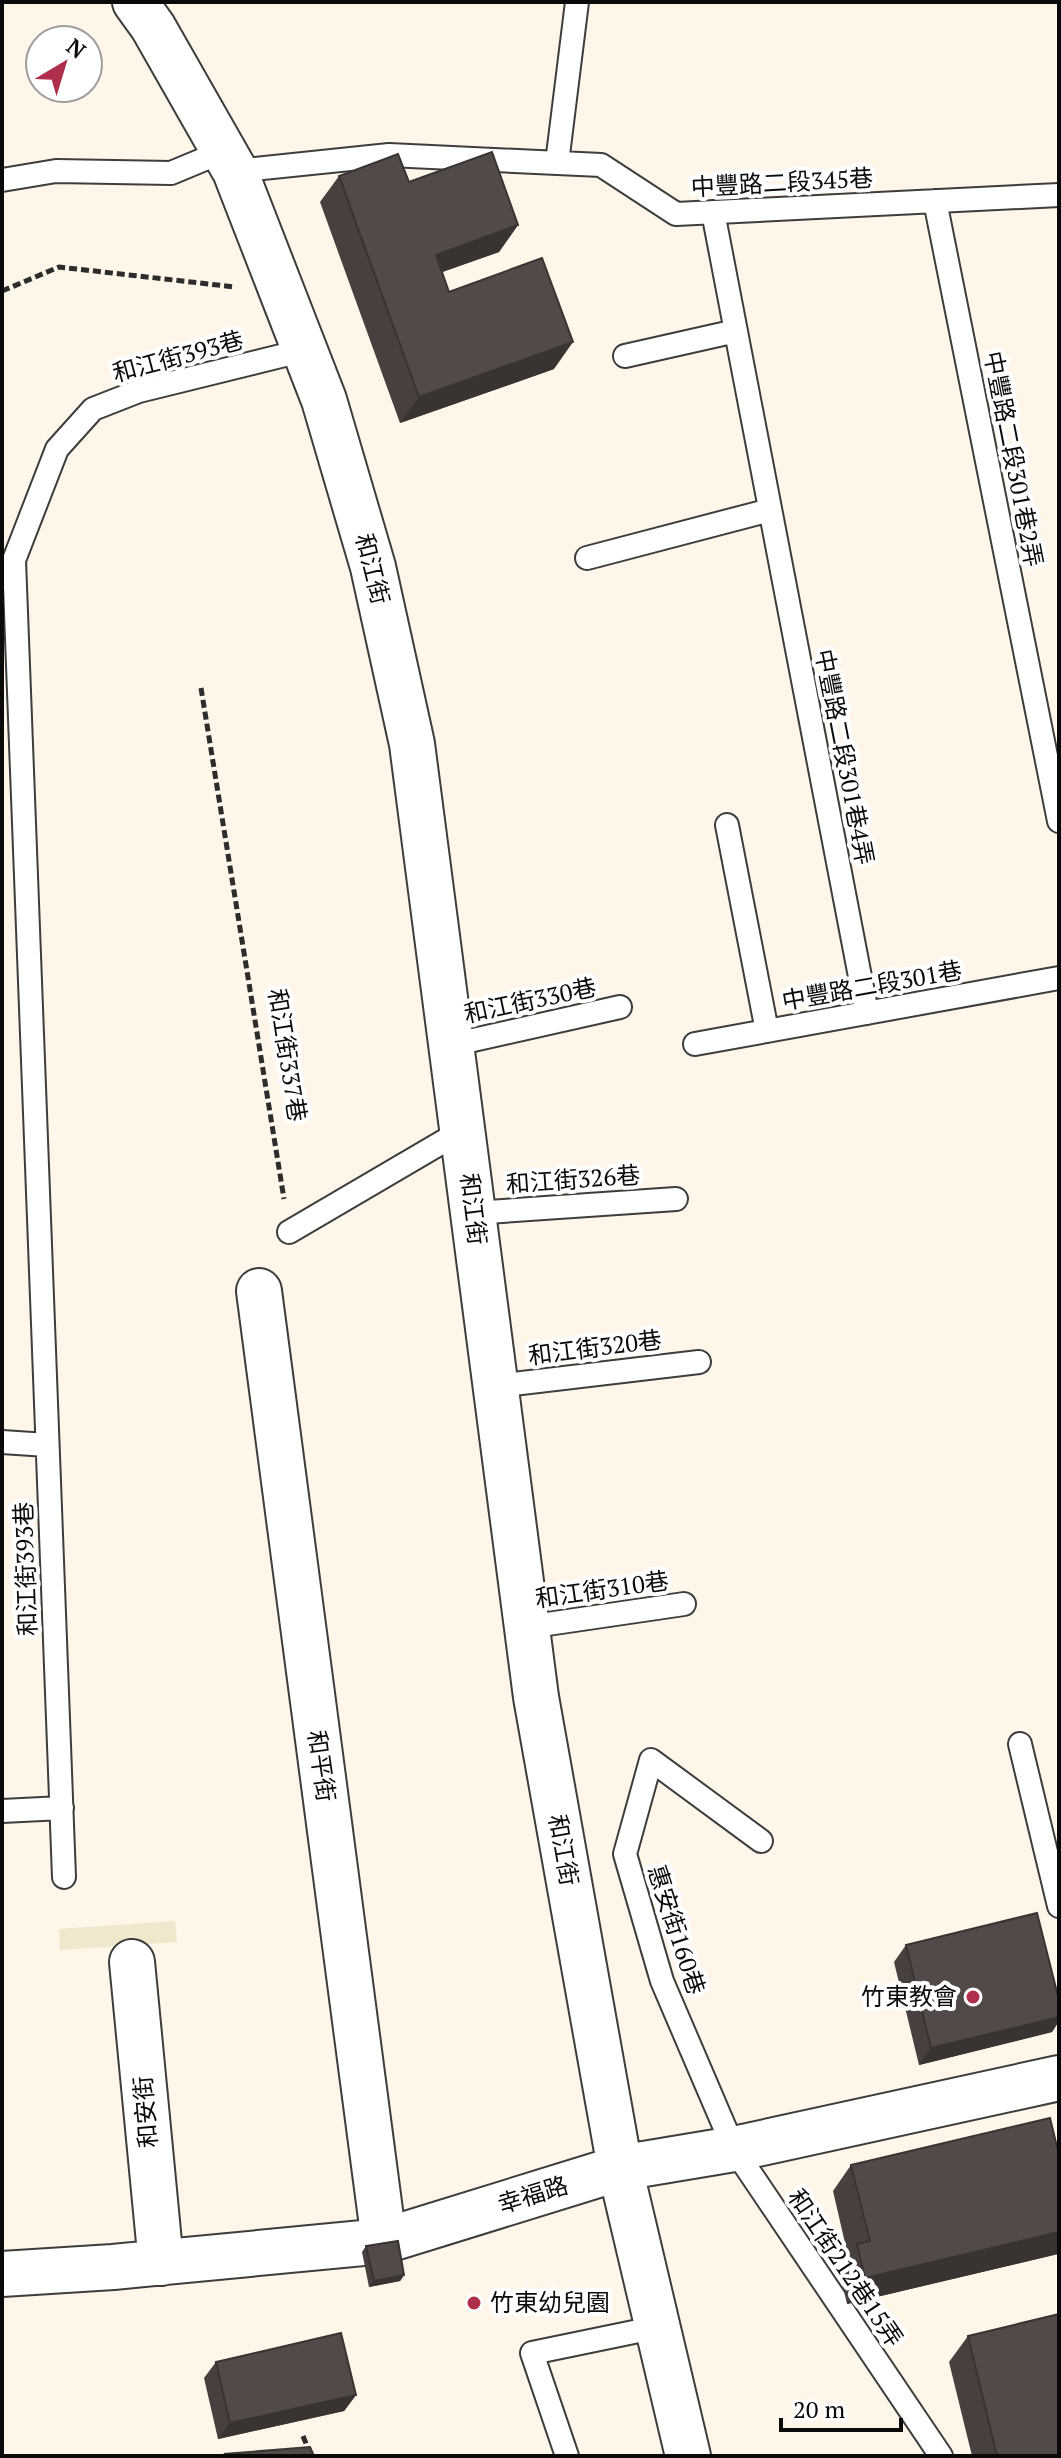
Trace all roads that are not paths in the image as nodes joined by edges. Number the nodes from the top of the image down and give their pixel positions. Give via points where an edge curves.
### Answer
1 (135, 2) edge
2 (577, 2) edge
3 (230, 161) junction
4 (557, 163) junction
5 (2, 180) edge
6 (1059, 195) edge
7 (935, 201) junction
8 (713, 212) junction
9 (736, 331) junction
10 (305, 350) junction
11 (625, 356) dead end
12 (770, 510) junction
13 (587, 558) dead end
14 (8, 565) edge
15 (1059, 821) edge
16 (727, 825) dead end
17 (1059, 978) edge
18 (620, 1007) dead end
19 (867, 1013) junction
20 (767, 1031) junction
21 (695, 1044) dead end
22 (451, 1045) junction
23 (463, 1130) junction
24 (676, 1199) dead end
25 (473, 1213) junction
26 (289, 1232) road end
27 (259, 1291) dead end
28 (699, 1362) dead end
29 (496, 1386) junction
30 (2, 1442) edge
31 (47, 1445) junction
32 (684, 1604) dead end
33 (527, 1627) junction
34 (1020, 1744) dead end
35 (62, 1808) junction
36 (2, 1811) edge
37 (761, 1841) dead end
38 (64, 1877) dead end
39 (1059, 1906) edge
40 (132, 1962) dead end
41 (1059, 2078) edge
42 (734, 2149) junction
43 (620, 2168) junction
44 (384, 2241) junction
45 (161, 2263) junction
46 (2, 2274) edge
47 (658, 2327) junction
48 (567, 2456) edge
49 (688, 2456) edge
50 (941, 2456) edge

1 - 3 street, 和江街
2 - 4 lane
3 - 4 lane, 中豐路二段345巷 via 389,155
3 - 5 lane, 中豐路二段345巷 via 171,173 56,171
3 - 10 street, 和江街
4 - 8 lane, 中豐路二段345巷 via 601,165 676,214
6 - 7 lane, 中豐路二段345巷
7 - 8 lane, 中豐路二段345巷
7 - 15 lane, 中豐路二段301巷2弄
8 - 9 lane, 中豐路二段301巷4弄
9 - 11 lane
9 - 12 lane, 中豐路二段301巷4弄
10 - 14 lane, 和江街393巷 via 139,391 93,409 57,449
10 - 22 street, 和江街 via 373,567 412,744
12 - 13 lane
12 - 19 lane, 中豐路二段301巷4弄
14 - 31 lane, 和江街393巷
16 - 20 lane
17 - 19 lane, 中豐路二段301巷
18 - 22 lane, 和江街330巷
19 - 20 lane, 中豐路二段301巷
20 - 21 lane, 中豐路二段301巷
22 - 23 street, 和江街
23 - 25 street, 和江街
23 - 26 lane
24 - 25 lane, 和江街326巷
25 - 29 street, 和江街
27 - 44 street, 和平街
28 - 29 lane, 和江街320巷
29 - 33 street, 和江街
30 - 31 lane
31 - 35 lane, 和江街393巷
32 - 33 lane, 和江街310巷
33 - 43 street, 和江街
34 - 39 lane
35 - 36 lane
35 - 38 lane, 和江街393巷
37 - 42 lane, 惠安街160巷 via 651,1760 625,1854 662,1981
40 - 45 street, 和安街
41 - 42 street, 幸福路
42 - 43 street, 幸福路
42 - 50 lane, 和江街212巷15弄
43 - 44 street, 幸福路
43 - 47 street, 和江街
44 - 45 street, 幸福路
45 - 46 street, 幸福路
47 - 48 lane via 532,2353
47 - 49 street, 和江街

